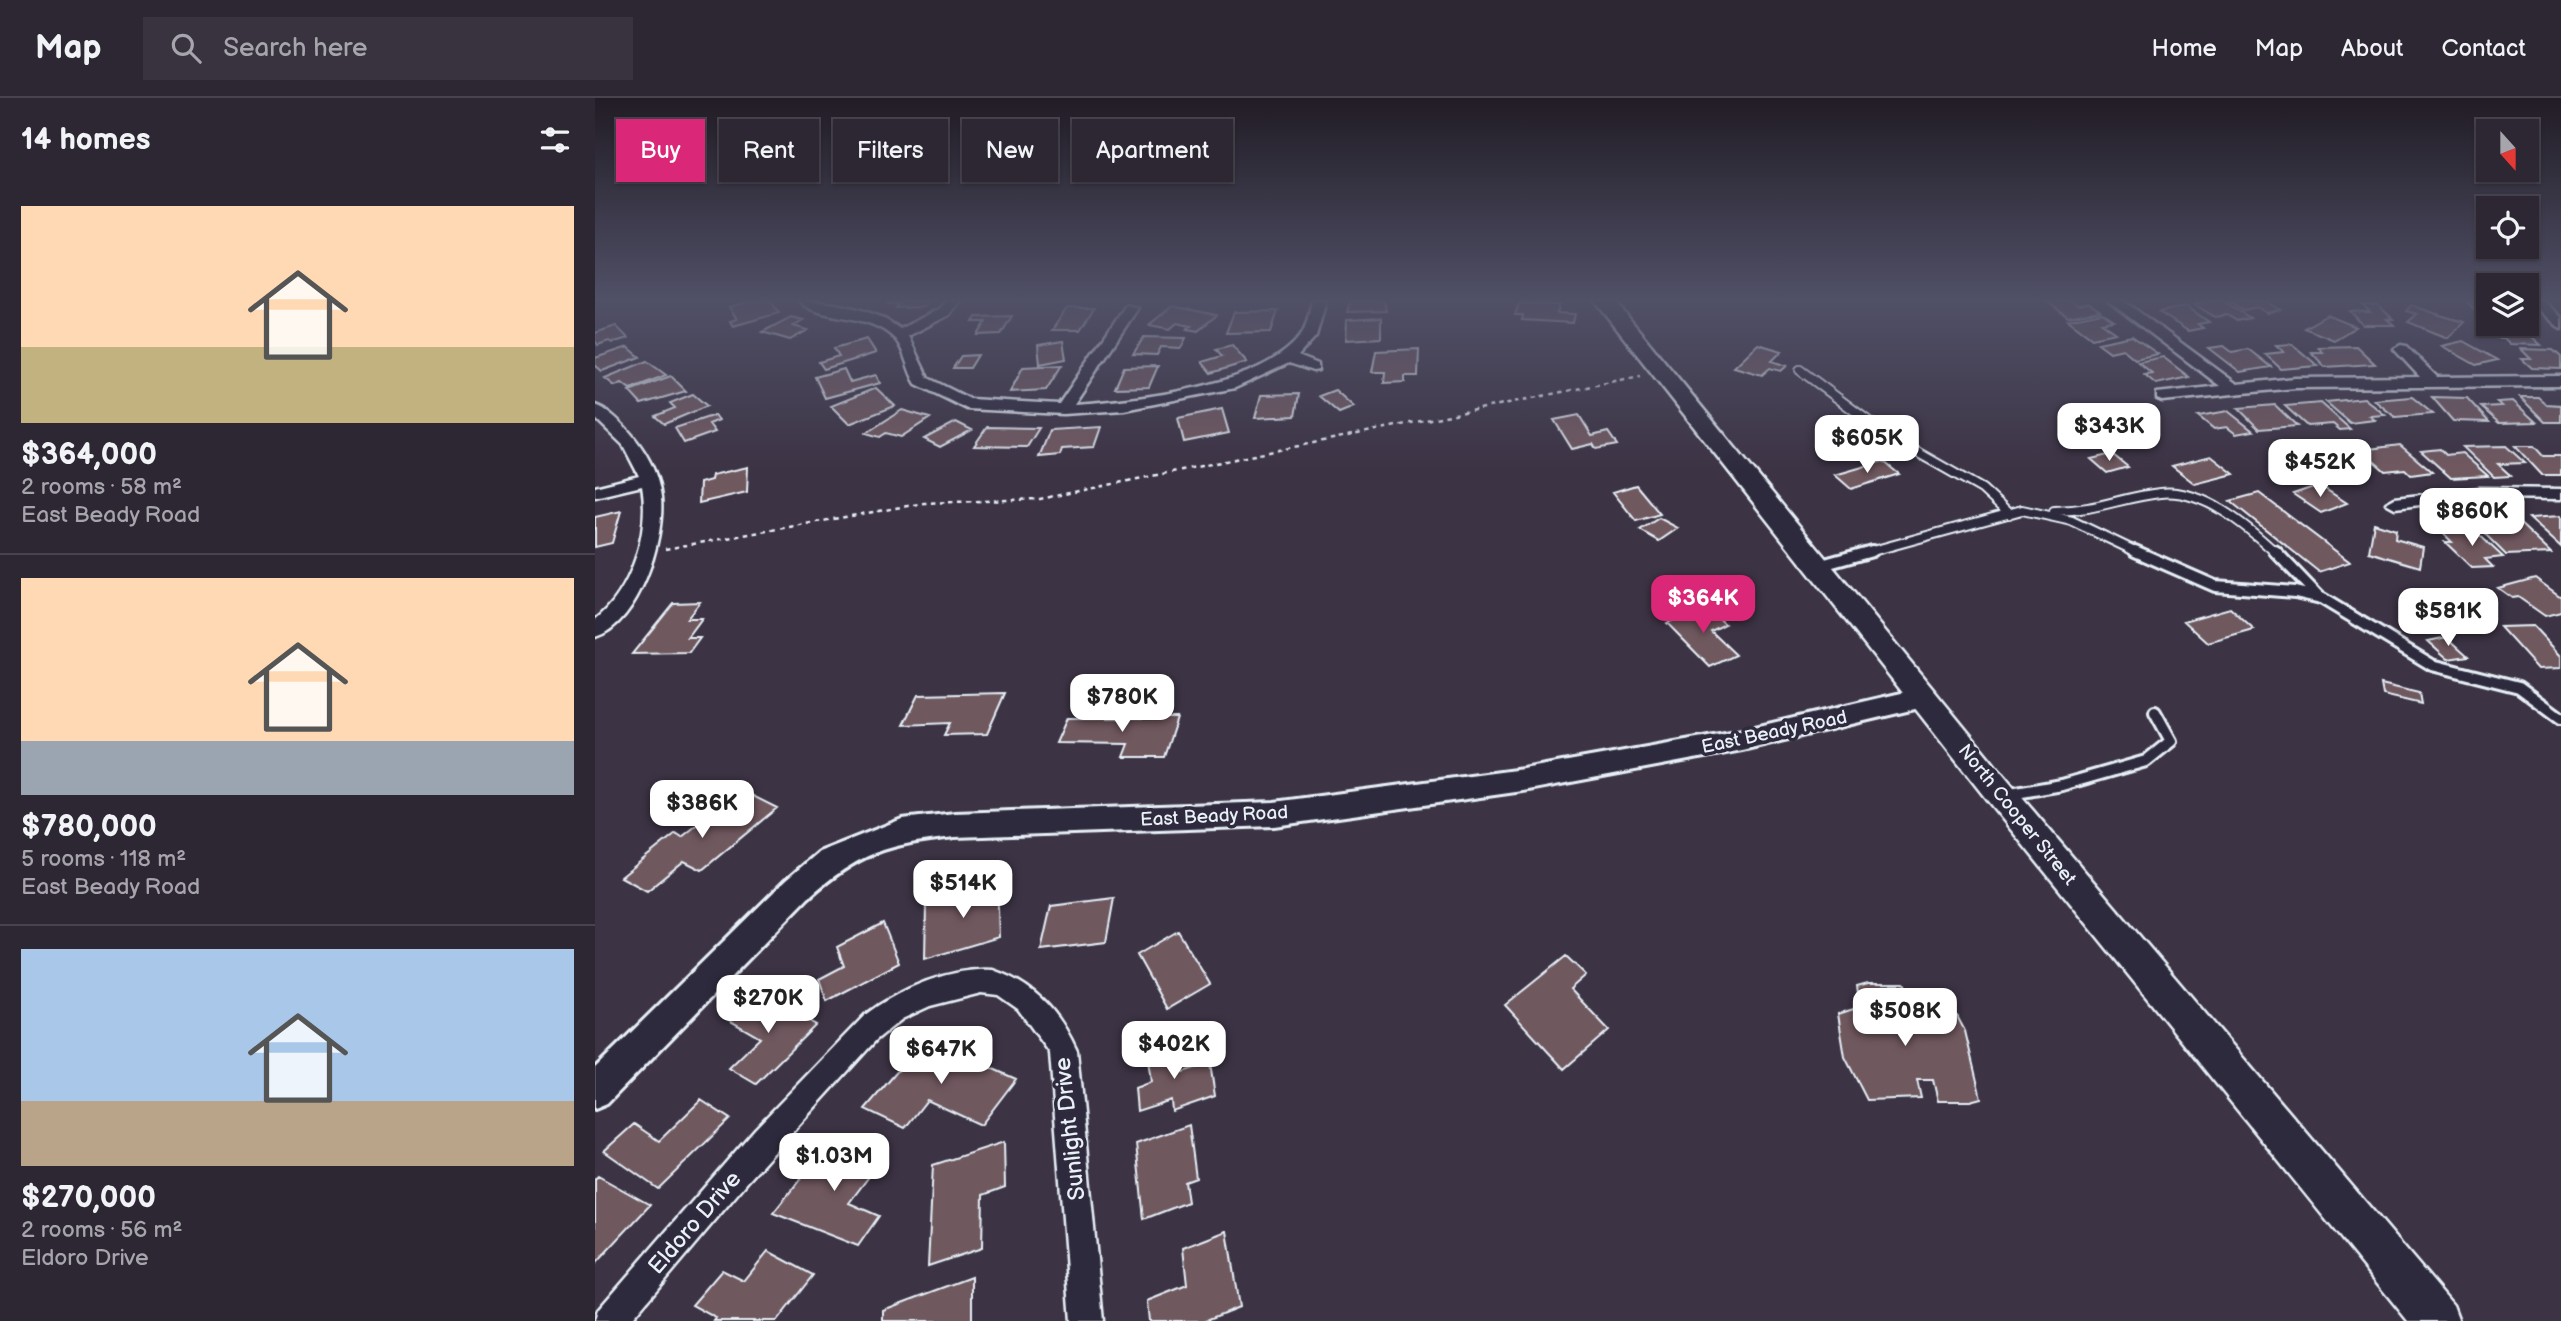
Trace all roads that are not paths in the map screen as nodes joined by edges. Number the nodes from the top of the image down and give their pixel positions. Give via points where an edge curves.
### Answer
1 (914, 358) edge
2 (1097, 358) edge
3 (1288, 358) joint
4 (1652, 358) edge
5 (2194, 358) edge
6 (2410, 358) edge
7 (1313, 367) dead end
8 (1800, 370) dead end
9 (2431, 380) junction
10 (2561, 381) edge
11 (2231, 387) junction
12 (2161, 396) dead end
13 (1063, 409) junction
14 (595, 410) edge
15 (647, 479) junction
16 (595, 492) edge
17 (2561, 494) edge
18 (2395, 503) dead end
19 (2048, 512) junction
20 (2009, 514) junction
21 (1818, 566) junction
22 (2321, 598) junction
23 (595, 630) edge
24 (1923, 698) junction
25 (2155, 712) dead end
26 (2561, 718) edge
27 (2002, 796) junction
28 (981, 983) joint
29 (595, 1092) edge
30 (609, 1321) edge
31 (1087, 1321) edge
32 (2437, 1321) edge

1 - 13 street via 921,381 967,404
2 - 13 street
3 - 7 street
3 - 13 street via 1235,383 1124,405
4 - 21 main road, North Cooper Street
5 - 11 street
6 - 9 street
8 - 20 lane via 1887,435 1982,489
9 - 10 street
9 - 11 street
11 - 12 street
14 - 15 street via 616,425 632,445 646,467
15 - 16 street
15 - 23 street via 653,489 657,548 621,611
17 - 18 street via 2479,493
19 - 20 lane
19 - 22 lane via 2211,585
19 - 22 lane via 2105,507 2167,491 2193,495 2298,571
20 - 21 lane
21 - 24 main road, North Cooper Street
22 - 26 lane via 2432,665 2519,687
24 - 27 main road, North Cooper Street
24 - 29 street, East Beady Road via 1742,740 1523,780 1274,814 955,825 902,831 829,861
25 - 27 lane via 2171,741 2145,761 2062,785
27 - 32 main road, North Cooper Street
28 - 30 street, Eldoro Drive via 951,987 882,1017 781,1122
28 - 31 street, Sunlight Drive via 992,982 1013,991 1042,1012 1063,1051

